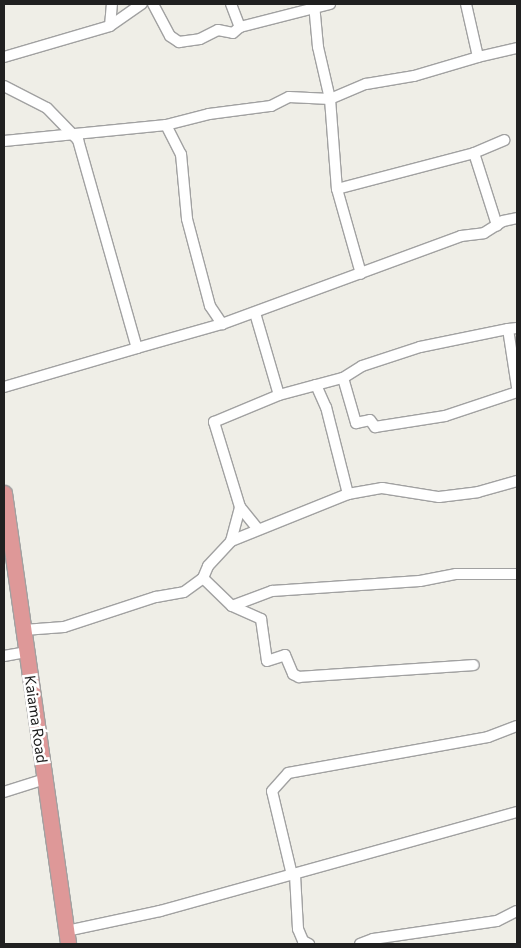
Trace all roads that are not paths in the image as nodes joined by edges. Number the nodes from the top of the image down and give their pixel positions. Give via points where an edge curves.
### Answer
1 (112, 4) edge
2 (142, 4) edge
3 (153, 4) edge
4 (231, 4) edge
5 (330, 4) edge
6 (466, 4) edge
7 (315, 6) edge
8 (110, 26) junction
9 (240, 27) junction
10 (517, 48) edge
11 (4, 57) edge
12 (478, 57) junction
13 (4, 86) edge
14 (330, 99) junction
15 (166, 125) junction
16 (74, 134) junction
17 (504, 140) dead end
18 (4, 141) edge
19 (474, 152) junction
20 (337, 189) junction
21 (517, 218) edge
22 (497, 225) junction
23 (361, 274) junction
24 (254, 313) junction
25 (222, 324) junction
26 (513, 328) edge
27 (137, 348) junction
28 (343, 378) junction
29 (316, 385) junction
30 (4, 387) edge
31 (517, 387) edge
32 (517, 392) edge
33 (279, 395) junction
34 (517, 481) edge
35 (4, 493) edge
36 (348, 494) junction
37 (240, 507) junction
38 (257, 528) junction
39 (231, 541) junction
40 (9, 570) edge
41 (517, 574) edge
42 (203, 578) junction
43 (232, 606) junction
44 (24, 630) junction
45 (26, 652) junction
46 (4, 656) edge
47 (474, 665) dead end
48 (517, 726) edge
49 (44, 779) junction
50 (4, 792) edge
51 (517, 812) edge
52 (294, 875) junction
53 (517, 911) edge
54 (67, 938) edge
55 (309, 944) edge
56 (360, 944) edge

1 - 8 street
2 - 8 street
3 - 9 street via 170,36 179,42 200,39 218,30 233,33
4 - 9 street
5 - 7 street
6 - 12 street
7 - 9 street
7 - 14 street via 318,47
8 - 11 street
10 - 12 street
12 - 14 street via 414,76 366,84
13 - 16 street via 47,108
14 - 15 street via 289,97 271,106 209,114
14 - 20 street
15 - 16 street
15 - 25 street via 181,154 185,210 210,306
16 - 18 street
16 - 27 street via 80,145
17 - 19 street
19 - 20 street
19 - 22 street
20 - 23 street
21 - 22 street
22 - 23 street via 484,233 461,236
23 - 24 street
24 - 25 street
24 - 33 street
25 - 27 street
26 - 28 street via 420,347 362,366
26 - 31 street
27 - 30 street
28 - 29 street
28 - 32 street via 356,423 370,420 375,427 445,416
29 - 33 street
29 - 36 street via 326,407
33 - 37 street via 214,422
34 - 36 street via 478,492 439,497 382,488
35 - 40 highway, Kaiama Road
36 - 38 street
37 - 38 street
37 - 39 street
38 - 39 street
39 - 42 street via 208,566
40 - 44 highway, Kaiama Road
41 - 43 street via 456,574 420,581 307,587 272,591
42 - 43 street
42 - 44 street via 184,592 156,597 64,627
43 - 47 street via 261,619 267,661 285,655 293,674 299,677
44 - 45 highway, Kaiama Road
45 - 46 street
45 - 49 highway, Kaiama Road
48 - 52 street via 488,737 288,773 272,791
49 - 50 street
49 - 54 highway, Kaiama Road
51 - 52 street via 446,834 342,858
52 - 54 street
52 - 55 street via 298,929 303,941
53 - 56 street via 497,921 373,939

